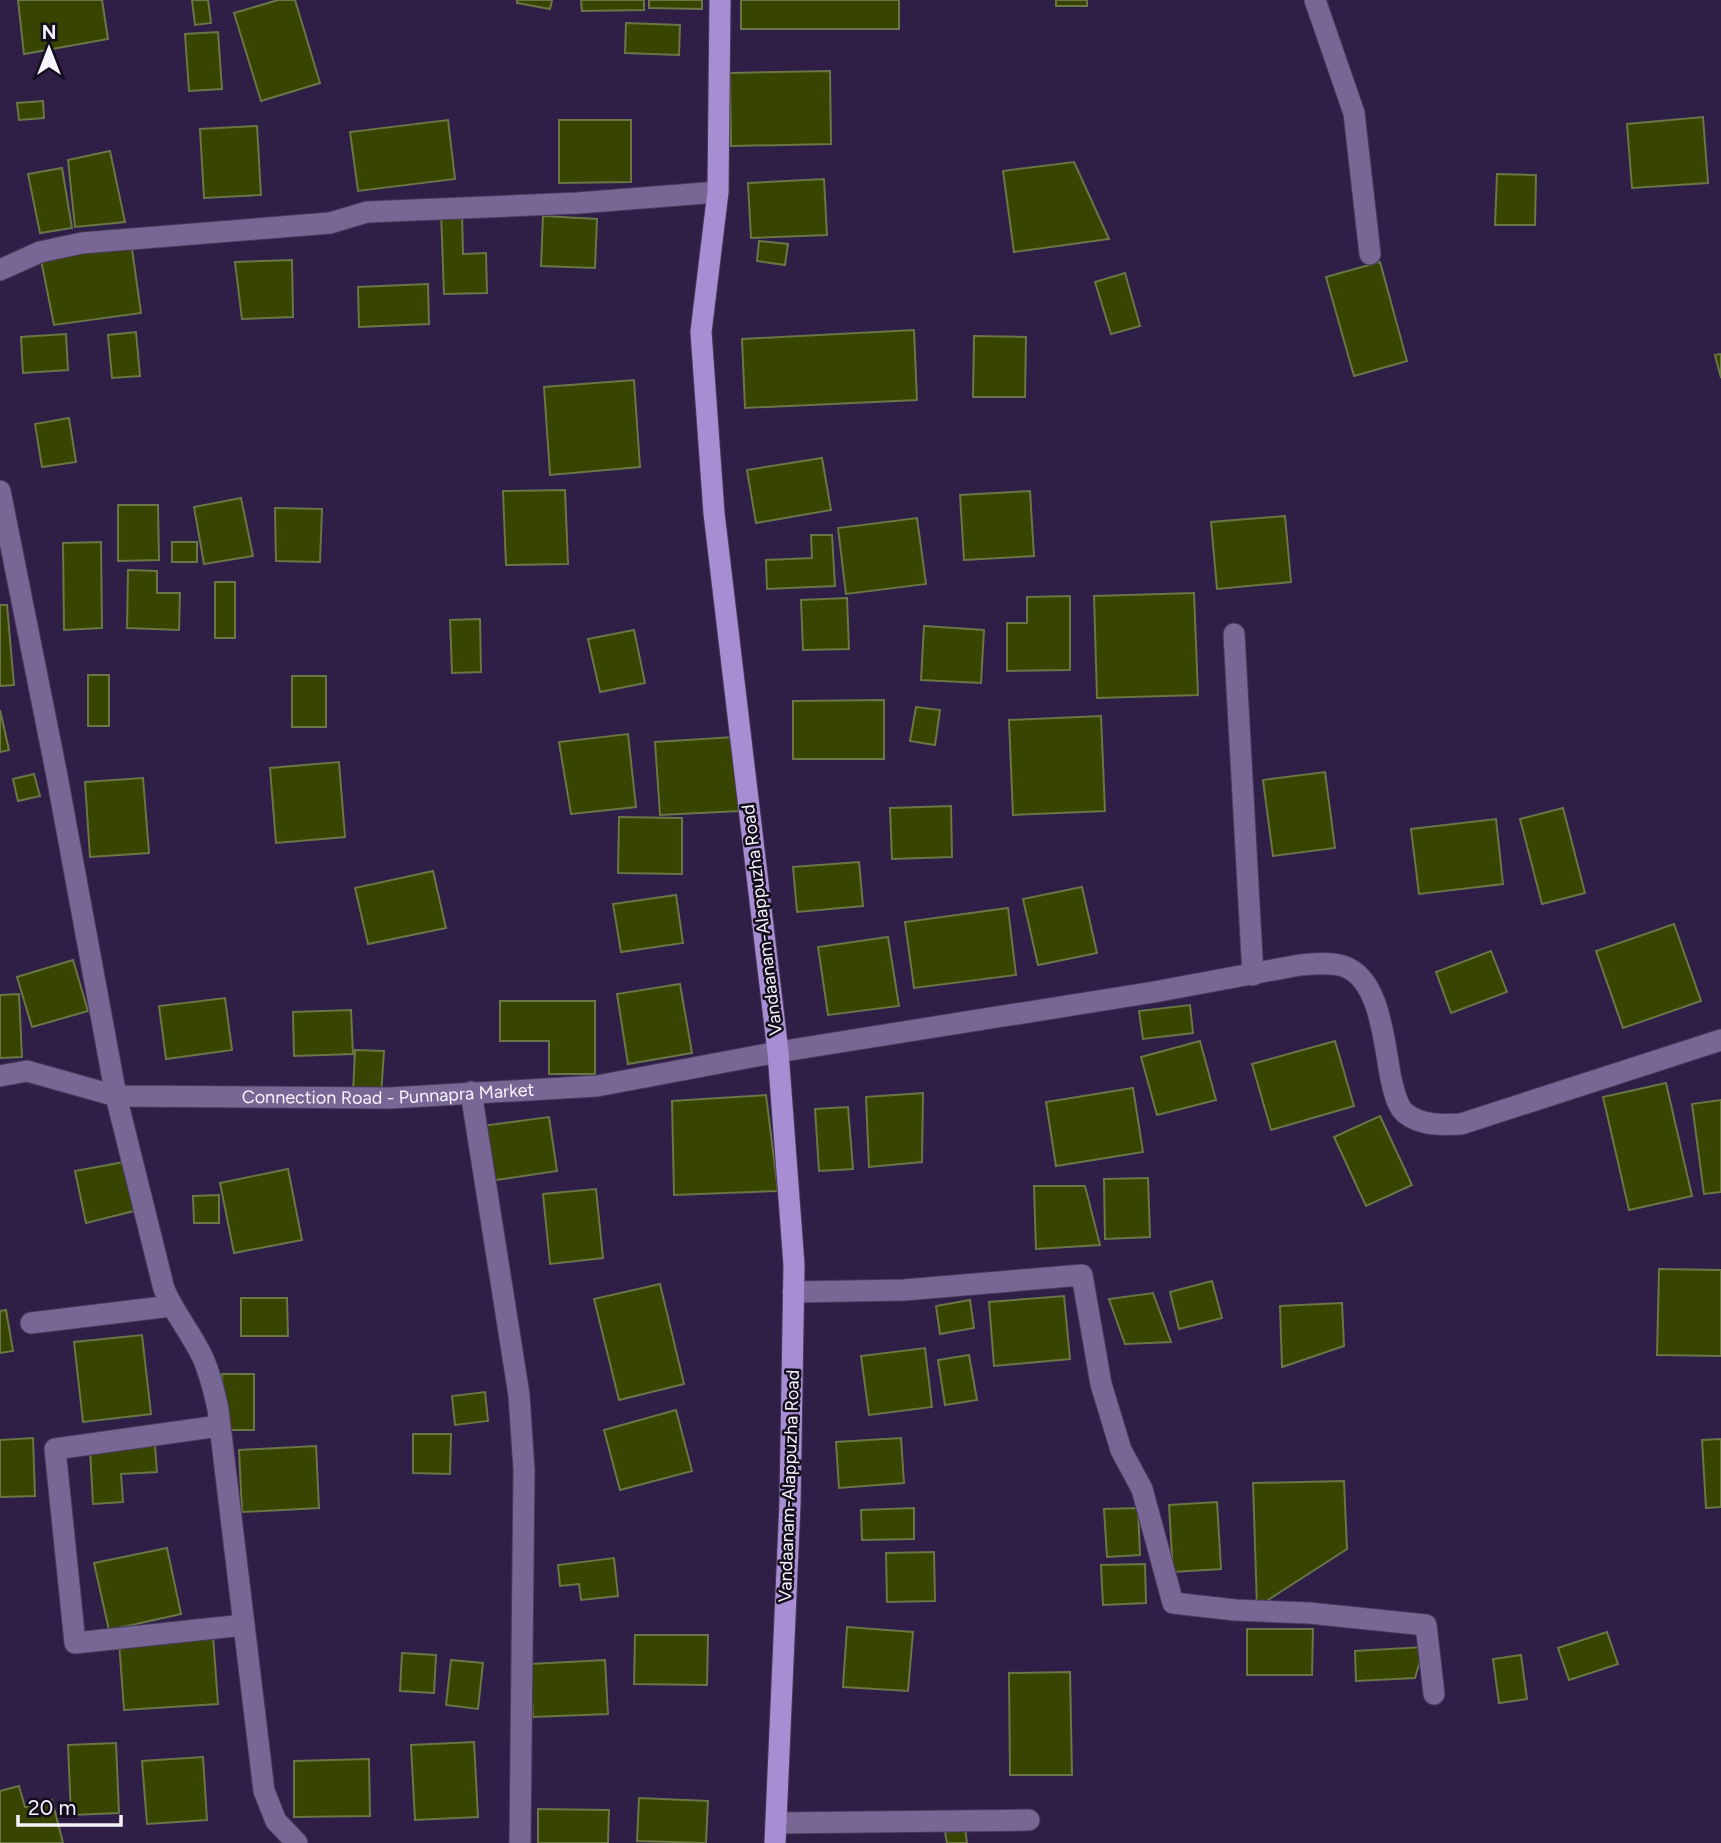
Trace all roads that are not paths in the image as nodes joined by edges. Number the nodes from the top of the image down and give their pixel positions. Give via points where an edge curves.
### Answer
1 (720, 0) edge
2 (1315, 0) edge
3 (718, 192) junction
4 (1370, 254) dead end
5 (0, 270) edge
6 (0, 491) edge
7 (1234, 634) dead end
8 (1253, 975) junction
9 (1721, 1041) edge
10 (778, 1052) junction
11 (0, 1076) edge
12 (471, 1092) junction
13 (116, 1096) junction
14 (793, 1292) junction
15 (171, 1306) junction
16 (31, 1323) dead end
17 (219, 1426) junction
18 (244, 1625) junction
19 (1434, 1694) dead end
20 (1029, 1820) dead end
21 (775, 1833) edge
22 (297, 1843) edge
23 (520, 1843) edge

1 - 3 main road, Vandaanam-Alappuzha Road
2 - 4 street via 1354,113
3 - 5 street via 367,212 330,223 82,243 40,252
3 - 10 main road, Vandaanam-Alappuzha Road via 701,332 706,406 714,513
6 - 13 street
7 - 8 street
8 - 9 street, Connection Road - Punnapra Market via 1325,964 1345,967 1364,980 1374,996 1395,1096 1404,1112 1436,1125 1461,1124
8 - 10 street, Connection Road - Punnapra Market
10 - 12 street, Connection Road - Punnapra Market via 597,1086
10 - 14 main road, Vandaanam-Alappuzha Road
11 - 13 street, Connection Road - Punnapra Market via 27,1071
12 - 13 street, Connection Road - Punnapra Market via 391,1098
12 - 23 street via 519,1395 524,1470
13 - 15 street
14 - 19 street via 904,1290 1082,1275 1101,1384 1121,1450 1142,1489 1173,1604 1426,1625
14 - 21 main road, Vandaanam-Alappuzha Road
15 - 16 street
15 - 17 street via 211,1378
17 - 18 street
17 - 18 street via 55,1449 75,1643
18 - 22 street via 264,1791 276,1821
20 - 21 street

